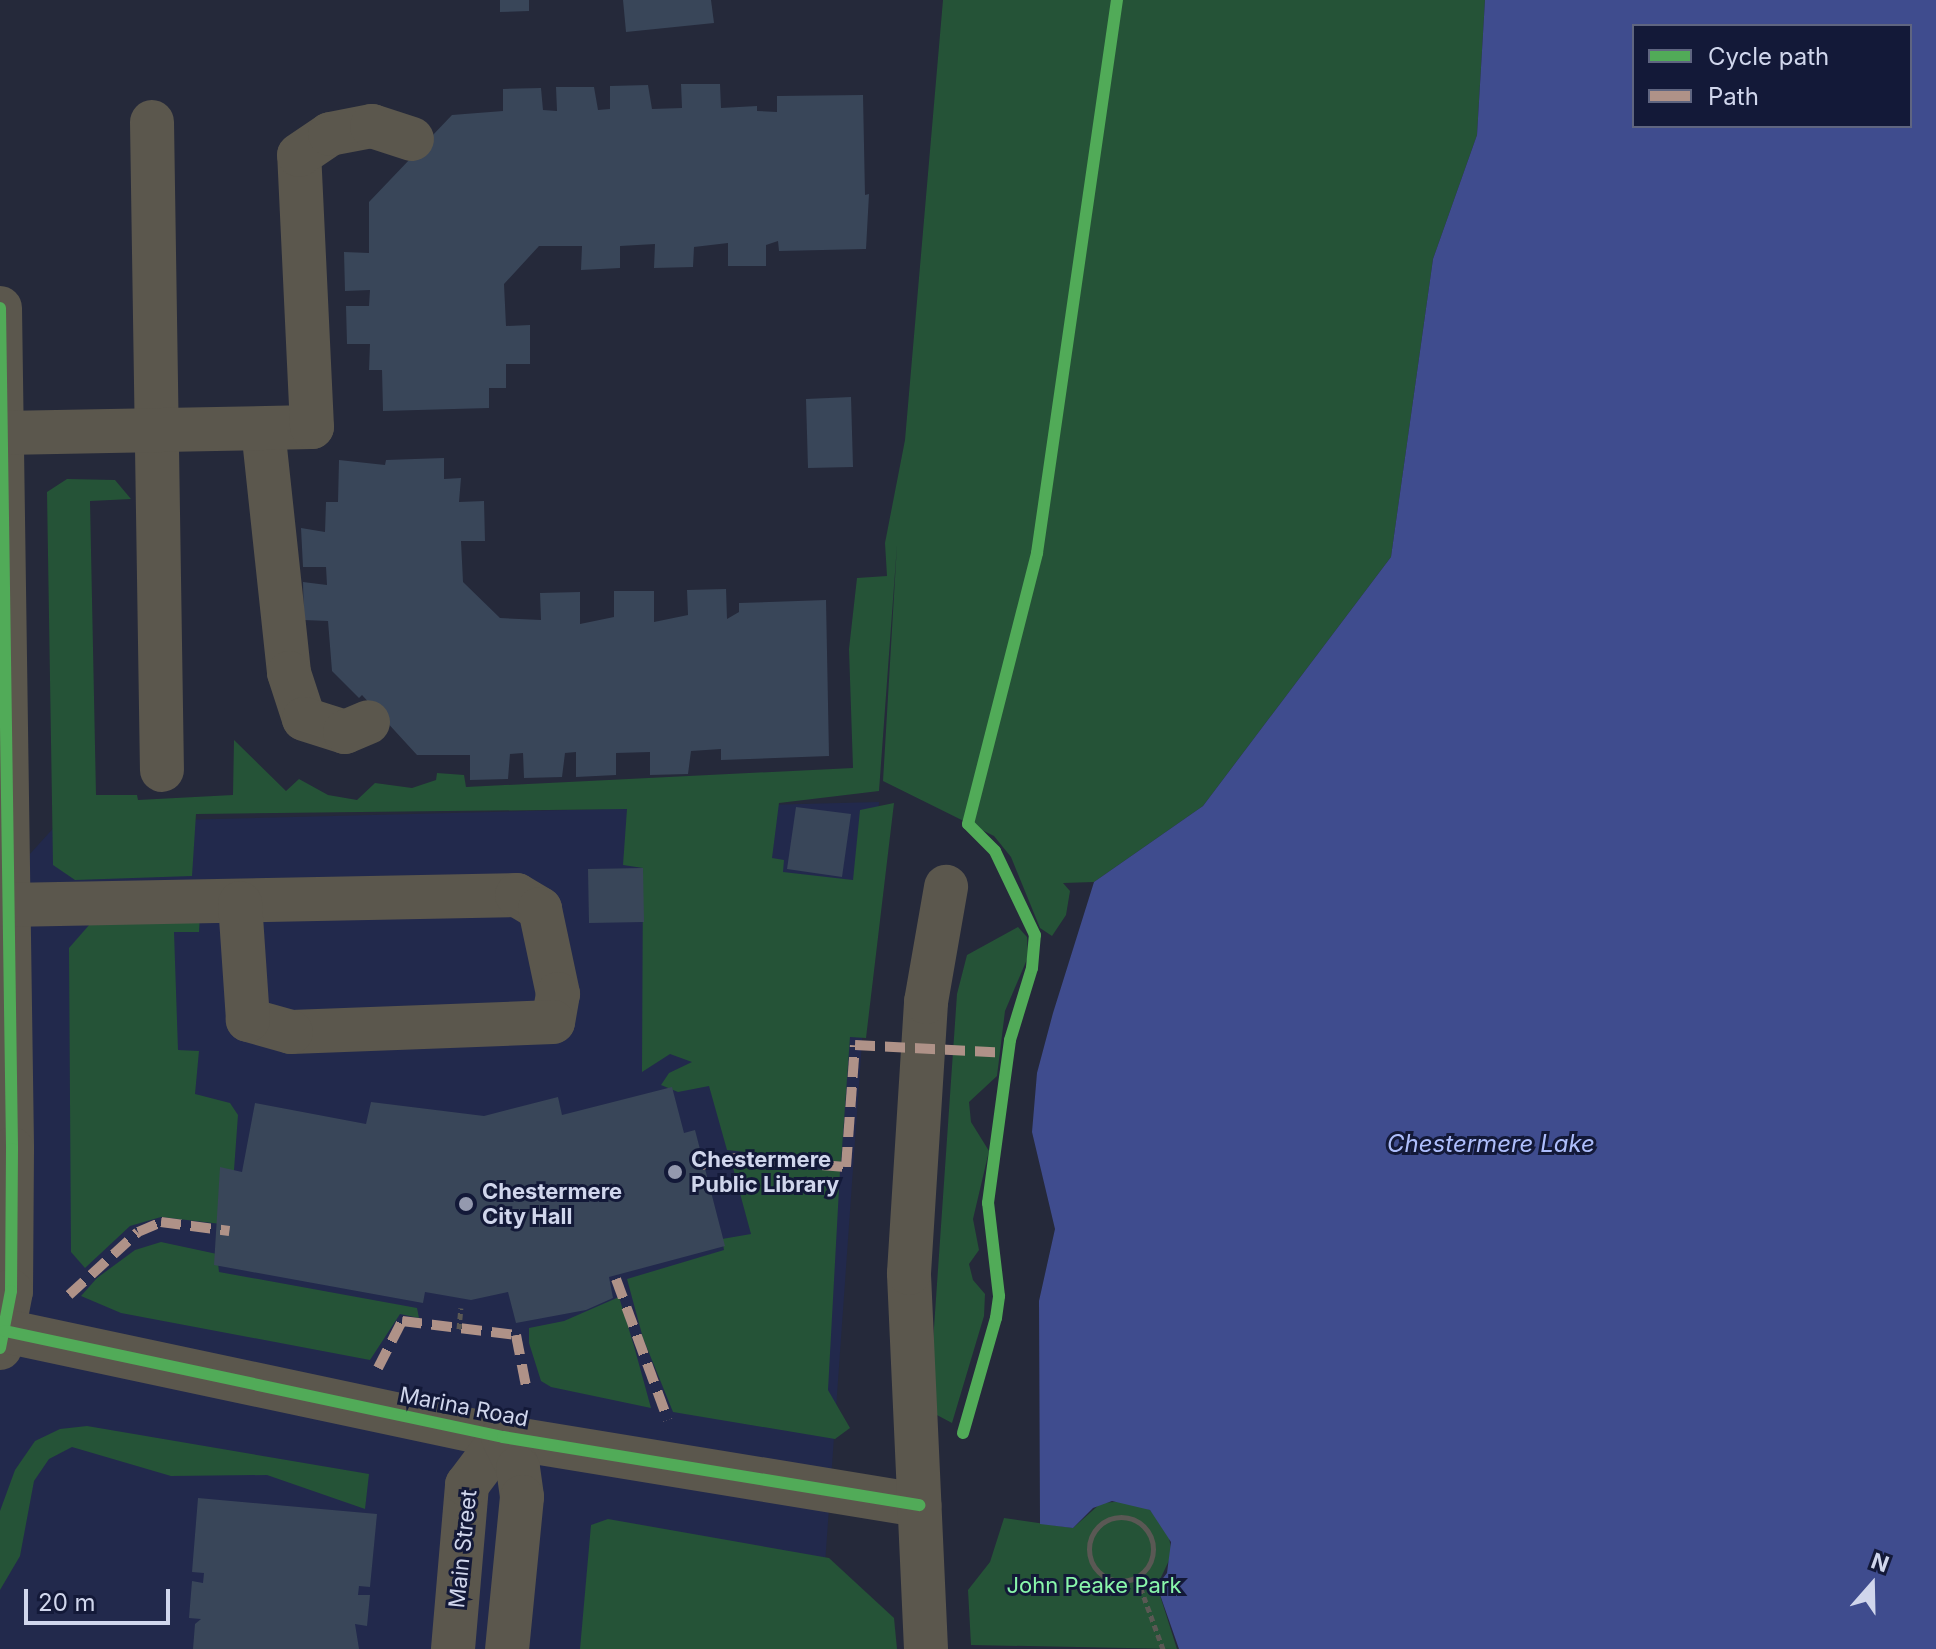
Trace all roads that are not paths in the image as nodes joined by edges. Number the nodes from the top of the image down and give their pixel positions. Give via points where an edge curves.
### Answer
1 (152, 122) dead end
2 (412, 139) dead end
3 (0, 308) edge
4 (263, 429) junction
5 (159, 430) junction
6 (3, 433) junction
7 (2, 656) edge
8 (368, 722) dead end
9 (162, 770) dead end
10 (946, 887) dead end
11 (240, 903) junction
12 (7, 905) junction
13 (2, 1340) edge
14 (503, 1437) junction
15 (919, 1505) junction
16 (453, 1649) edge
17 (507, 1649) edge
18 (926, 1649) edge

1 - 5 street
2 - 4 street via 372,126 330,134 299,155 312,427
3 - 6 street
4 - 5 street
4 - 8 street via 289,673 304,719 345,732
5 - 6 street
5 - 9 street
6 - 7 street
7 - 12 street
10 - 15 street via 926,1002 909,1273
11 - 11 street via 517,895 540,909 558,994 553,1022 291,1032 248,1020
11 - 12 street
12 - 13 street via 11,1291
13 - 14 street, Marina Road
14 - 15 street, Marina Road
14 - 16 street, Main Street via 467,1485
14 - 17 street via 518,1468 522,1497
15 - 18 street

